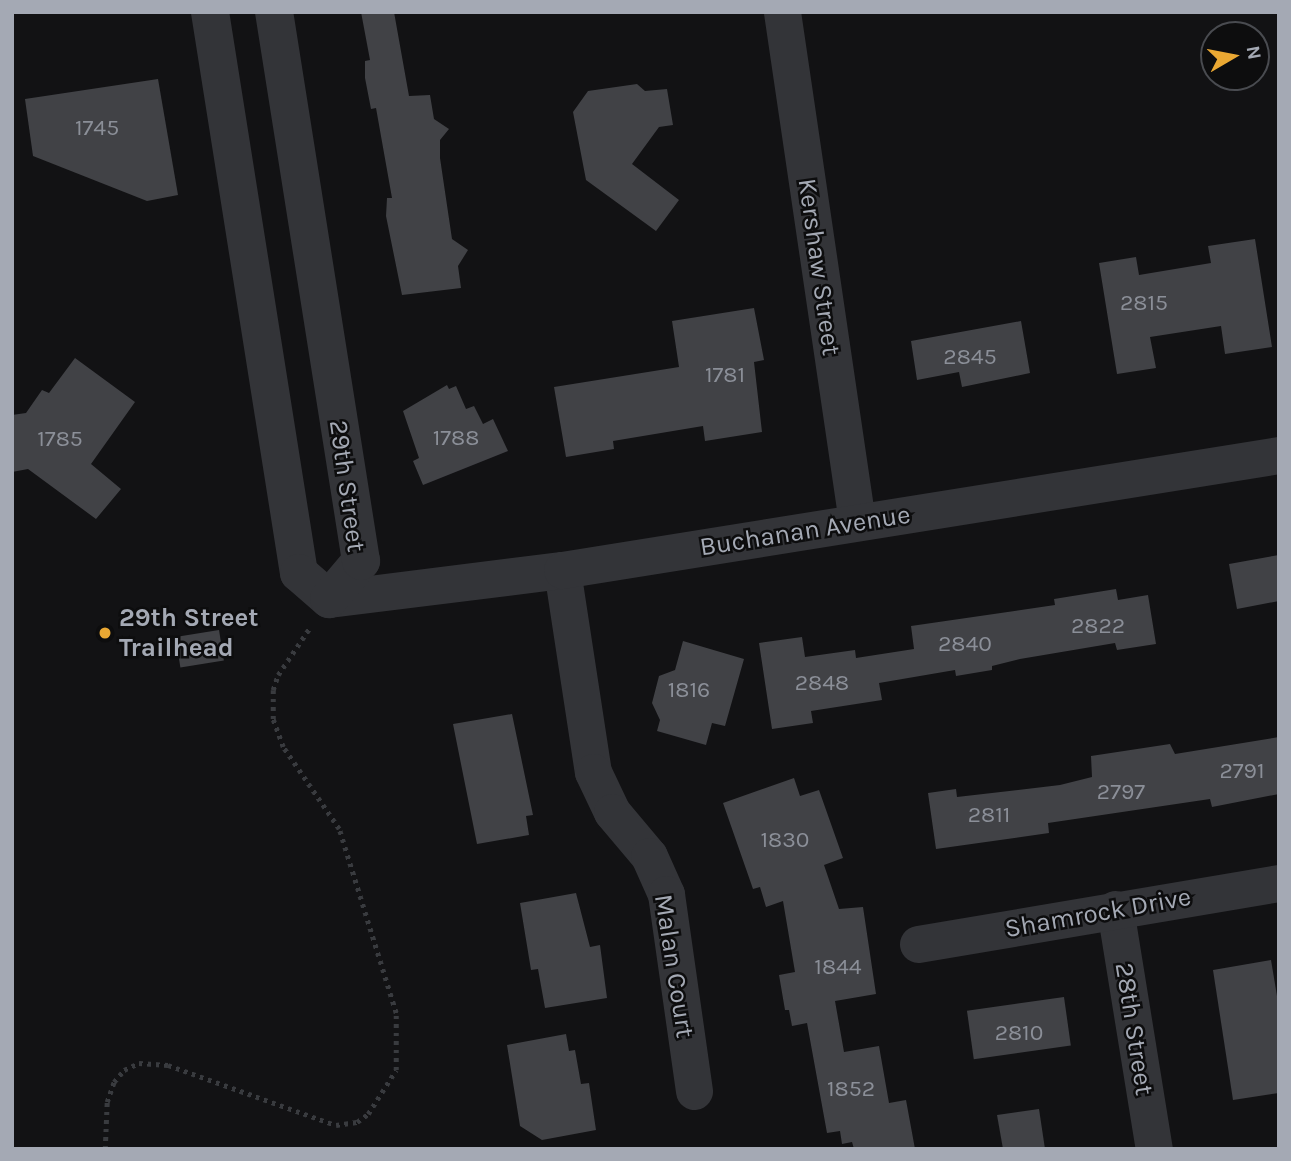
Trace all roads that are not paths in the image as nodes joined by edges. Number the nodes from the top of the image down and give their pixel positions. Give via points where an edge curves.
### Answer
1 (210, 12) edge
2 (274, 12) edge
3 (782, 12) edge
4 (1279, 455) edge
5 (856, 522) junction
6 (562, 570) junction
7 (329, 599) junction
8 (1279, 883) edge
9 (1115, 909) junction
10 (918, 944) dead end
11 (694, 1091) dead end
12 (1153, 1149) edge

1 - 7 street via 299,573
2 - 7 street, 29th Street via 361,561
3 - 5 street, Kershaw Street
4 - 5 street, Buchanan Avenue
5 - 6 street, Buchanan Avenue
6 - 7 street, Buchanan Avenue
6 - 11 street, Malan Court via 593,772 612,812 649,856 666,894
8 - 9 street, Shamrock Drive
9 - 10 street, Shamrock Drive
9 - 12 street, 28th Street

